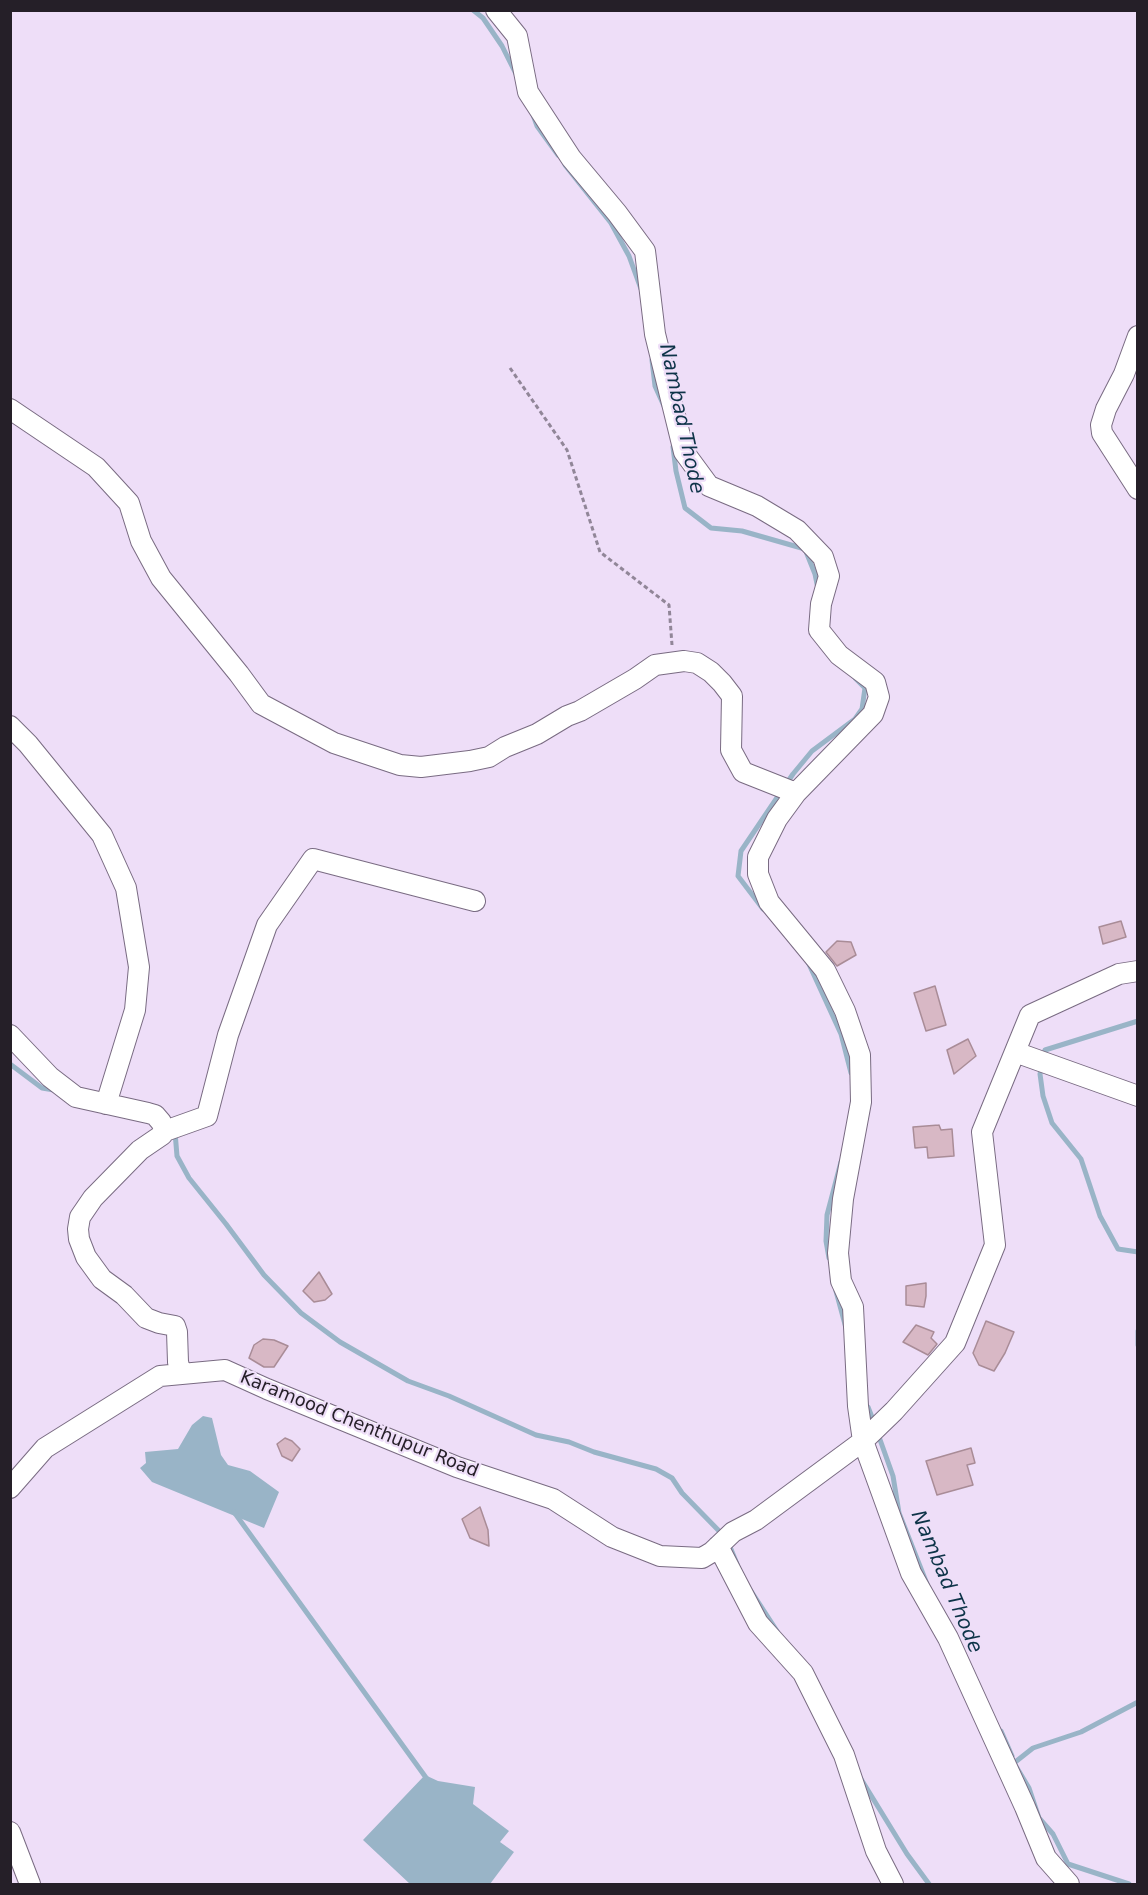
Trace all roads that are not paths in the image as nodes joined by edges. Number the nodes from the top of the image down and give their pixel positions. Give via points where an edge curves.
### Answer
1 (496, 10) edge
2 (1137, 336) edge
3 (10, 409) edge
4 (1137, 489) edge
5 (10, 726) edge
6 (796, 793) junction
7 (476, 901) dead end
8 (1137, 971) edge
9 (10, 1035) edge
10 (1015, 1052) junction
11 (1137, 1096) edge
12 (106, 1104) junction
13 (158, 1136) junction
14 (181, 1374) junction
15 (866, 1438) junction
16 (10, 1488) edge
17 (723, 1542) junction
18 (10, 1832) edge
19 (30, 1884) edge
20 (893, 1884) edge
21 (1069, 1884) edge

1 - 6 street via 517,36 528,92 571,159 645,251 655,334 684,453 709,486 757,506 797,530 824,557 829,576 819,630 839,655 875,682 879,697 873,714
2 - 4 street via 1101,425 1102,433
3 - 6 street via 96,467 129,503 141,541 161,578 261,704 334,743 400,765 421,767 480,759 597,702 655,665 697,663 732,696 731,750 743,772
5 - 12 street via 102,835 126,888 139,968 135,1010
6 - 15 street via 777,819 758,857 758,874 769,902 825,970 860,1055 861,1102 843,1199 838,1252 841,1281 853,1307 858,1406
7 - 13 street via 313,859 267,925 228,1035 207,1116
8 - 10 street, Karamood Chenthupur Road via 1119,974 1030,1015
9 - 12 street via 76,1098
10 - 11 street
10 - 15 street, Karamood Chenthupur Road via 982,1132 995,1245 955,1343
12 - 13 street via 155,1115
13 - 14 street via 93,1198 80,1216 78,1229 83,1250 102,1279 146,1318 175,1326
14 - 16 street, Karamood Chenthupur Road via 160,1376 45,1448
14 - 17 street, Karamood Chenthupur Road via 225,1370 457,1467 553,1499 612,1537 660,1556 702,1558
15 - 17 street, Karamood Chenthupur Road
15 - 21 street via 911,1574 948,1638 1046,1858
17 - 20 street via 758,1623 803,1673 844,1755 876,1851
18 - 19 street

